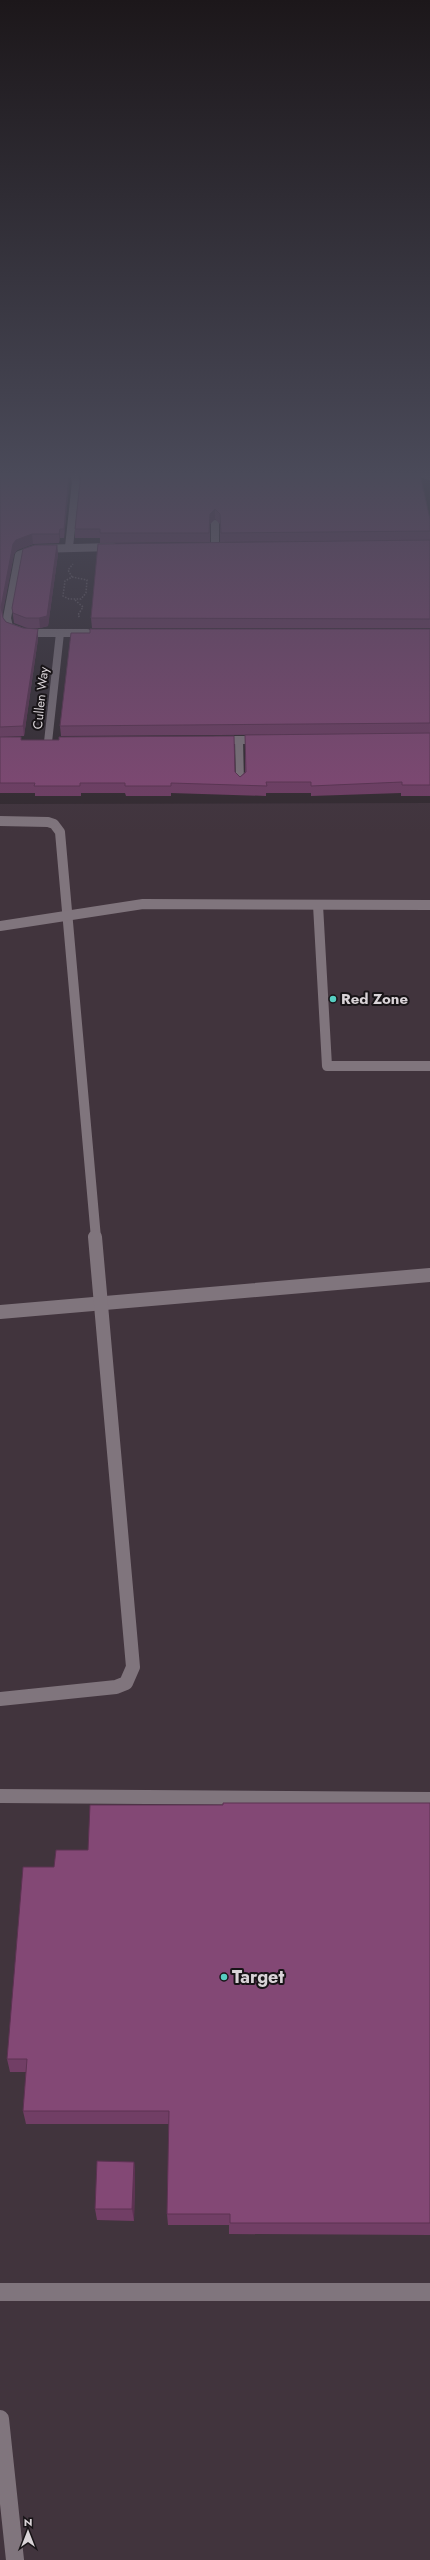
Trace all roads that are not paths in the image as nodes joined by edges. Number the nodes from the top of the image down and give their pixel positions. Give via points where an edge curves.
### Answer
1 (12, 593) edge
2 (60, 633) junction
3 (95, 634) edge
4 (210, 740) edge
5 (239, 740) junction
6 (267, 740) edge
7 (48, 742) edge
8 (240, 782) edge
9 (0, 821) edge
10 (318, 905) junction
11 (430, 905) edge
12 (66, 916) junction
13 (0, 926) edge
14 (430, 1066) edge
15 (430, 1275) edge
16 (101, 1303) junction
17 (0, 1312) edge
18 (0, 1699) edge
19 (0, 1796) edge
20 (430, 1799) edge
21 (0, 2292) edge
22 (430, 2292) edge
23 (0, 2418) edge
24 (15, 2560) edge

1 - 2 street via 7,618 9,627 26,633
2 - 3 street
2 - 7 street, Cullen Way
4 - 5 street
5 - 6 street
5 - 8 street
9 - 12 street via 41,821 58,828
10 - 11 street
10 - 12 street via 156,904
10 - 14 street via 327,1066
12 - 13 street
12 - 16 street
15 - 16 street
16 - 17 street
16 - 18 street via 133,1667 126,1683 116,1687
19 - 20 street
21 - 22 street
23 - 24 street

